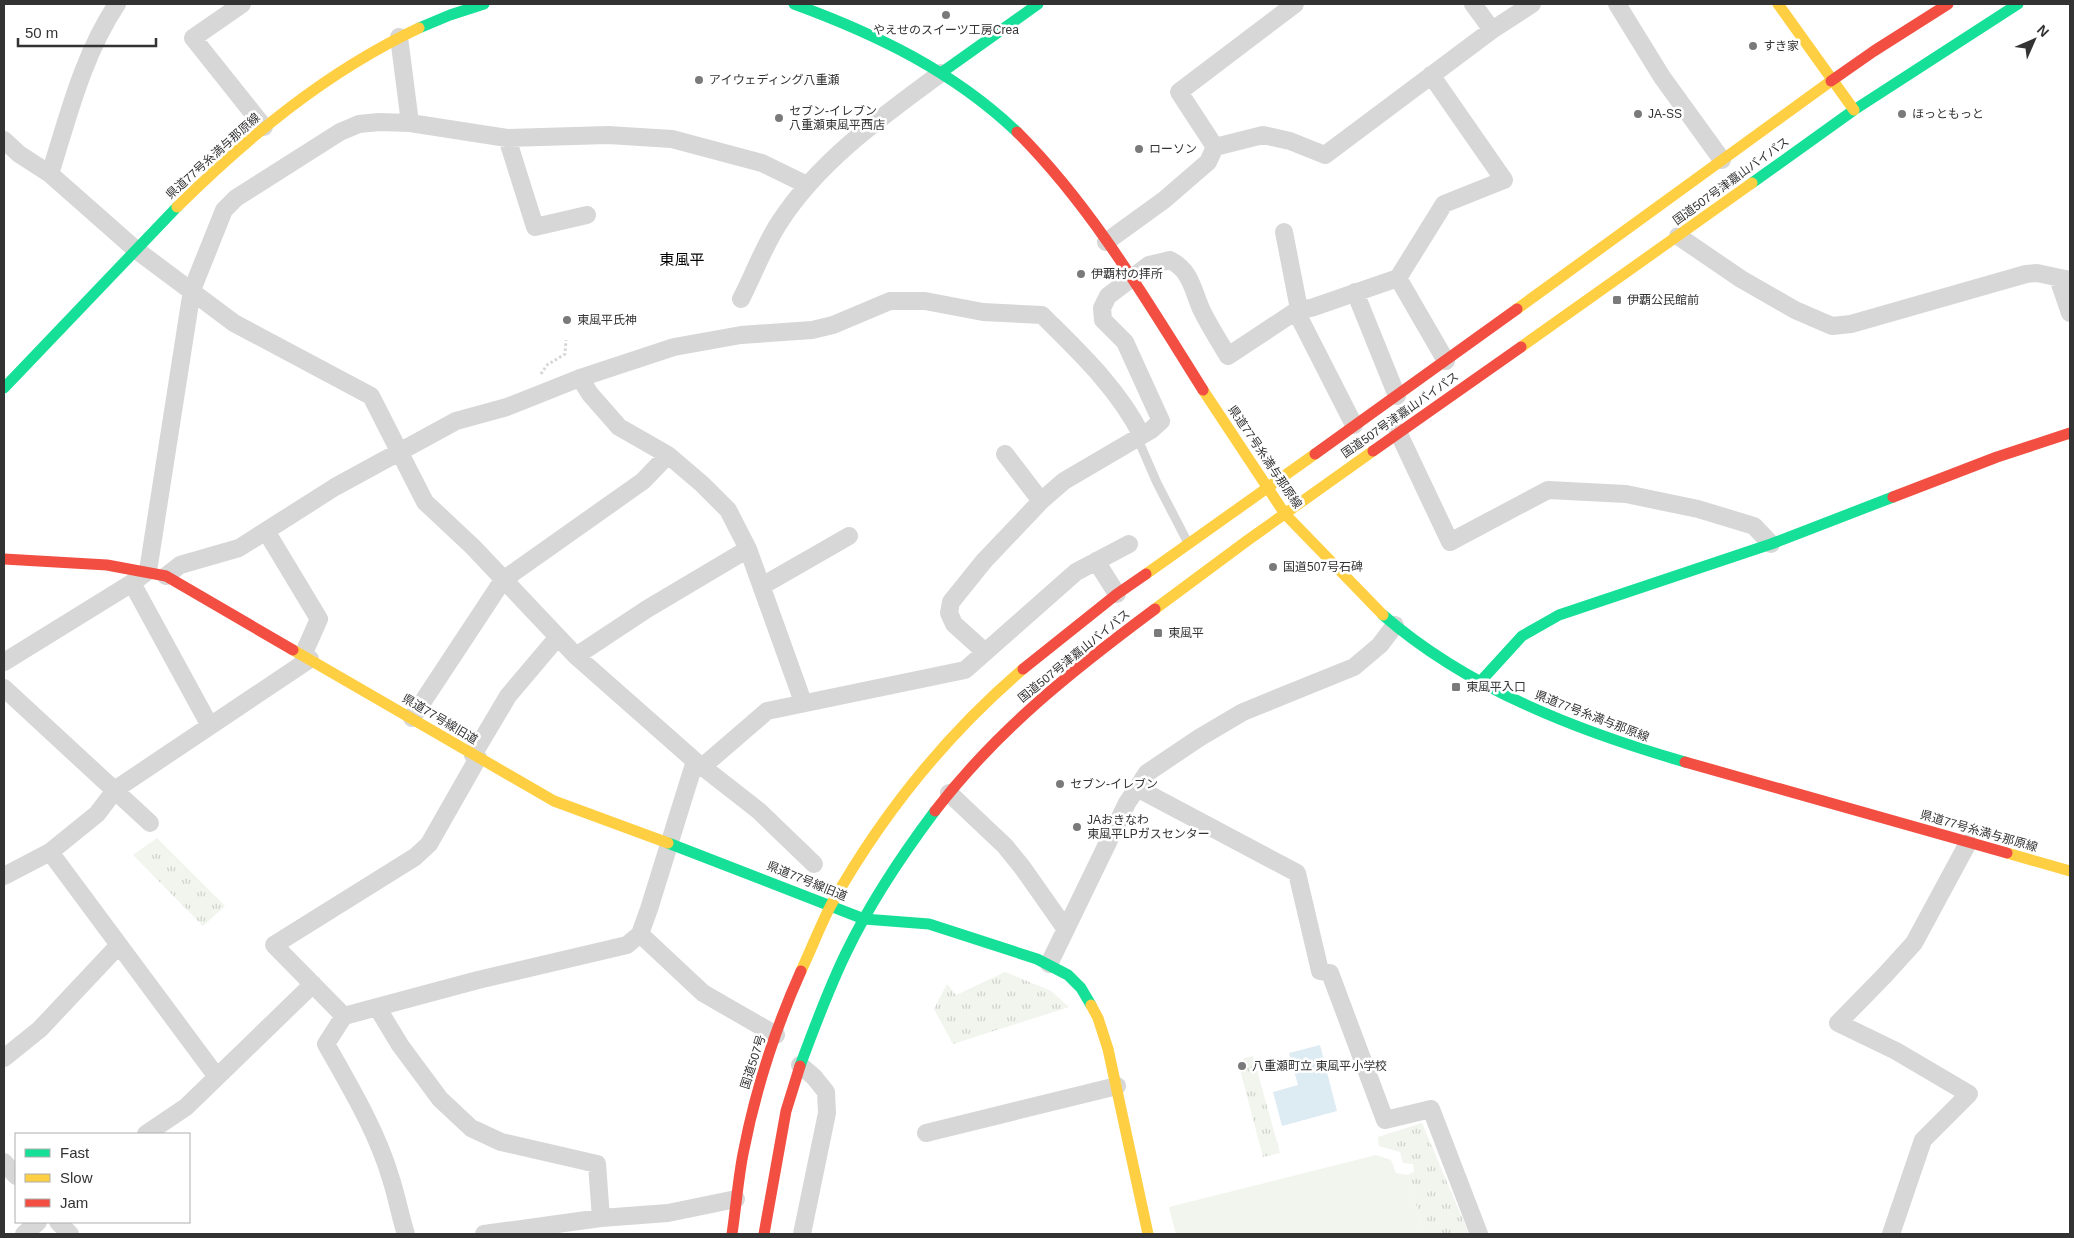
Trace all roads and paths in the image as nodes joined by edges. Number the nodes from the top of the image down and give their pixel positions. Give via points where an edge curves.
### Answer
1 (117, 4) edge
2 (242, 4) edge
3 (484, 4) edge
4 (794, 4) edge
5 (1038, 4) edge
6 (1296, 4) edge
7 (1473, 4) edge
8 (1532, 4) edge
9 (1617, 4) edge
10 (1778, 4) edge
11 (1948, 4) edge
12 (2018, 4) edge
13 (1492, 30) junction
14 (399, 37) junction
15 (941, 73) junction
16 (1432, 75) junction
17 (1833, 80) junction
18 (1854, 110) junction
19 (410, 123) junction
20 (264, 126) junction
21 (507, 138) junction
22 (4, 140) edge
23 (1215, 147) junction
24 (1722, 160) junction
25 (50, 174) junction
26 (807, 185) junction
27 (587, 215) dead end
28 (1284, 232) dead end
29 (1678, 236) junction
30 (1106, 242) junction
31 (135, 249) junction
32 (1132, 278) junction
33 (1398, 278) junction
34 (2064, 279) edge
35 (192, 290) junction
36 (1355, 292) junction
37 (741, 299) dead end
38 (1299, 309) junction
39 (2070, 313) edge
40 (566, 340) dead end
41 (1446, 361) junction
42 (580, 378) junction
43 (4, 388) edge
44 (1397, 396) junction
45 (521, 400) junction
46 (1354, 425) junction
47 (1398, 432) junction
48 (2070, 434) edge
49 (1139, 436) junction
50 (401, 453) junction
51 (1005, 454) dead end
52 (668, 455) junction
53 (1267, 487) junction
54 (1041, 501) junction
55 (1286, 514) junction
56 (266, 531) junction
57 (849, 536) dead end
58 (1129, 544) dead end
59 (1188, 544) junction
60 (1771, 544) junction
61 (748, 550) junction
62 (4, 559) edge
63 (1096, 561) junction
64 (148, 571) junction
65 (166, 576) junction
66 (503, 580) junction
67 (132, 583) junction
68 (762, 586) junction
69 (1117, 594) junction
70 (1395, 625) junction
71 (557, 638) junction
72 (985, 652) junction
73 (576, 656) junction
74 (306, 657) junction
75 (4, 662) edge
76 (1480, 682) junction
77 (4, 688) edge
78 (804, 702) junction
79 (412, 718) junction
80 (210, 726) junction
81 (476, 757) junction
82 (699, 764) junction
83 (1137, 788) junction
84 (116, 789) junction
85 (949, 793) junction
86 (150, 823) dead end
87 (1968, 843) junction
88 (670, 844) junction
89 (50, 852) junction
90 (814, 864) dead end
91 (2070, 871) edge
92 (4, 876) edge
93 (831, 906) junction
94 (864, 919) junction
95 (1065, 928) junction
96 (640, 934) junction
97 (119, 945) junction
98 (1049, 964) junction
99 (313, 984) junction
100 (377, 1007) junction
101 (344, 1016) junction
102 (776, 1035) junction
103 (4, 1058) edge
104 (800, 1065) junction
105 (217, 1077) junction
106 (1117, 1086) junction
107 (926, 1132) dead end
108 (147, 1133) edge
109 (4, 1162) edge
110 (15, 1175) edge
111 (736, 1199) junction
112 (601, 1218) junction
113 (37, 1223) edge
114 (59, 1223) edge
115 (24, 1234) edge
116 (70, 1234) edge
117 (406, 1234) edge
118 (484, 1234) edge
119 (732, 1234) edge
120 (764, 1234) edge
121 (802, 1234) edge
122 (1148, 1234) edge
123 (1479, 1234) edge
124 (1891, 1234) edge

1 - 25 street via 79,82
2 - 20 street via 193,38
3 - 14 main road, 県道77号糸満与那原線
4 - 15 main road, 県道77号糸満与那原線 via 860,29
5 - 15 main road
6 - 23 street via 1179,92
7 - 13 street
8 - 13 street
9 - 24 street via 1662,77
10 - 17 main road
11 - 17 main road, 国道507号津嘉山バイパス
12 - 18 main road, 国道507号津嘉山バイパス
13 - 16 street
14 - 19 street
14 - 20 main road, 県道77号糸満与那原線 via 343,68
15 - 26 street via 846,147
15 - 30 main road, 県道77号糸満与那原線 via 975,96 1043,159
16 - 23 street via 1325,155 1263,134
16 - 33 street via 1504,180 1444,204
17 - 18 main road
17 - 24 main road, 国道507号津嘉山バイパス
18 - 29 main road, 国道507号津嘉山バイパス
19 - 21 street
19 - 35 street via 366,123 340,132 236,198 224,210
20 - 31 main road, 県道77号糸満与那原線 via 193,190
21 - 26 street via 608,134 672,139 762,163
21 - 27 street via 535,227
22 - 25 street
23 - 30 street via 1208,162 1164,200
24 - 41 main road, 国道507号津嘉山バイパス
25 - 31 street
26 - 37 street via 780,221
28 - 38 street
29 - 34 street via 1779,302 1832,326 1851,324 2026,274
29 - 47 main road, 国道507号津嘉山バイパス
30 - 32 main road, 県道77号糸満与那原線
31 - 35 street
31 - 43 main road, 県道77号糸満与那原線
32 - 38 street via 1149,265 1170,260 1179,264 1228,356
32 - 49 street via 1108,296 1102,308 1103,320 1125,342 1161,421
32 - 53 main road, 県道77号糸満与那原線
33 - 36 street
33 - 41 street
34 - 39 street
35 - 50 street via 234,323 371,396
35 - 64 street
36 - 38 street via 1311,308
36 - 44 street
38 - 46 street via 1301,322
40 - 45 path via 565,354 547,365
41 - 44 main road, 国道507号津嘉山バイパス
42 - 45 street
42 - 49 street via 674,347 741,335 812,330 890,301 925,301 983,312 1042,315 1104,377 1133,417
42 - 52 street via 619,427
44 - 46 main road, 国道507号津嘉山バイパス
45 - 50 street via 456,421
46 - 53 main road, 国道507号津嘉山バイパス
47 - 55 main road, 国道507号津嘉山バイパス
47 - 60 street via 1450,542 1548,490 1626,494 1698,509 1754,526
48 - 60 main road via 1988,460
49 - 54 street via 1064,480
49 - 59 lane via 1157,483
50 - 56 street via 335,487
50 - 66 street via 424,502
51 - 54 street
52 - 61 street via 728,510
52 - 66 street via 644,480
53 - 55 main road, 県道77号糸満与那原線
53 - 59 main road, 国道507号津嘉山バイパス
54 - 72 street via 984,561 951,602 949,613 954,624
55 - 70 main road, 県道77号糸満与那原線 via 1318,552
55 - 85 main road, 国道507号津嘉山バイパス via 1045,694 1000,736
56 - 65 street via 239,548 180,565
56 - 74 street via 319,619
57 - 68 street
58 - 63 street
59 - 69 main road, 国道507号津嘉山バイパス
60 - 76 main road via 1559,615 1522,636
61 - 68 street
61 - 73 street via 648,608
62 - 64 main road, 県道77号線旧道
63 - 69 street
63 - 72 street via 1076,572
64 - 65 main road, 県道77号線旧道
64 - 67 street
65 - 74 main road, 県道77号線旧道
66 - 71 street
66 - 79 street
67 - 75 street
67 - 80 street
68 - 78 street
69 - 93 main road, 国道507号津嘉山バイパス via 985,703 921,772 887,818
70 - 76 main road, 県道77号糸満与那原線
70 - 83 street via 1380,645 1354,667 1243,712 1147,773
71 - 73 street
71 - 81 street via 508,696
72 - 78 street via 965,670
73 - 82 street
74 - 79 main road, 県道77号線旧道
74 - 80 street
76 - 87 main road, 県道77号糸満与那原線 via 1573,726 1668,759
77 - 84 street
78 - 82 street via 767,711
79 - 81 main road, 県道77号線旧道
80 - 84 street
81 - 88 main road, 県道77号線旧道 via 554,801
81 - 99 street via 429,844 415,857 274,945
82 - 88 street
82 - 90 street via 759,812
83 - 95 street
83 - 123 street via 1297,873 1320,970 1330,973 1385,1120 1431,1108
84 - 86 street
84 - 89 street via 97,814
85 - 94 main road, 国道507号津嘉山バイパス
85 - 95 street via 1005,846
87 - 91 main road, 県道77号糸満与那原線
87 - 124 street via 1914,943 1838,1023 1896,1051 1969,1094 1923,1140
88 - 93 main road, 県道77号線旧道
88 - 96 street
89 - 92 street
89 - 97 street
93 - 94 main road, 県道77号線旧道
93 - 102 main road, 国道507号
94 - 98 main road, 県道77号線旧道 via 929,924
94 - 104 main road via 825,998
95 - 98 street
96 - 100 street via 627,945
96 - 102 street via 703,993
97 - 103 street via 40,1029
97 - 105 street
98 - 106 main road, 県道77号線旧道 via 1068,975 1088,998 1098,1018
99 - 101 street
99 - 105 street
100 - 101 street
100 - 112 street via 440,1099 471,1128 502,1142 597,1164
101 - 117 street via 326,1044 377,1143 392,1179
102 - 111 main road, 国道507号 via 753,1110
104 - 120 main road via 786,1112
104 - 121 street via 826,1092 827,1113
105 - 108 street via 186,1107
106 - 107 street
106 - 122 main road, 県道77号線旧道
109 - 110 street
111 - 112 street via 668,1213
111 - 119 main road, 国道507号
112 - 118 street
113 - 115 street
114 - 116 street

